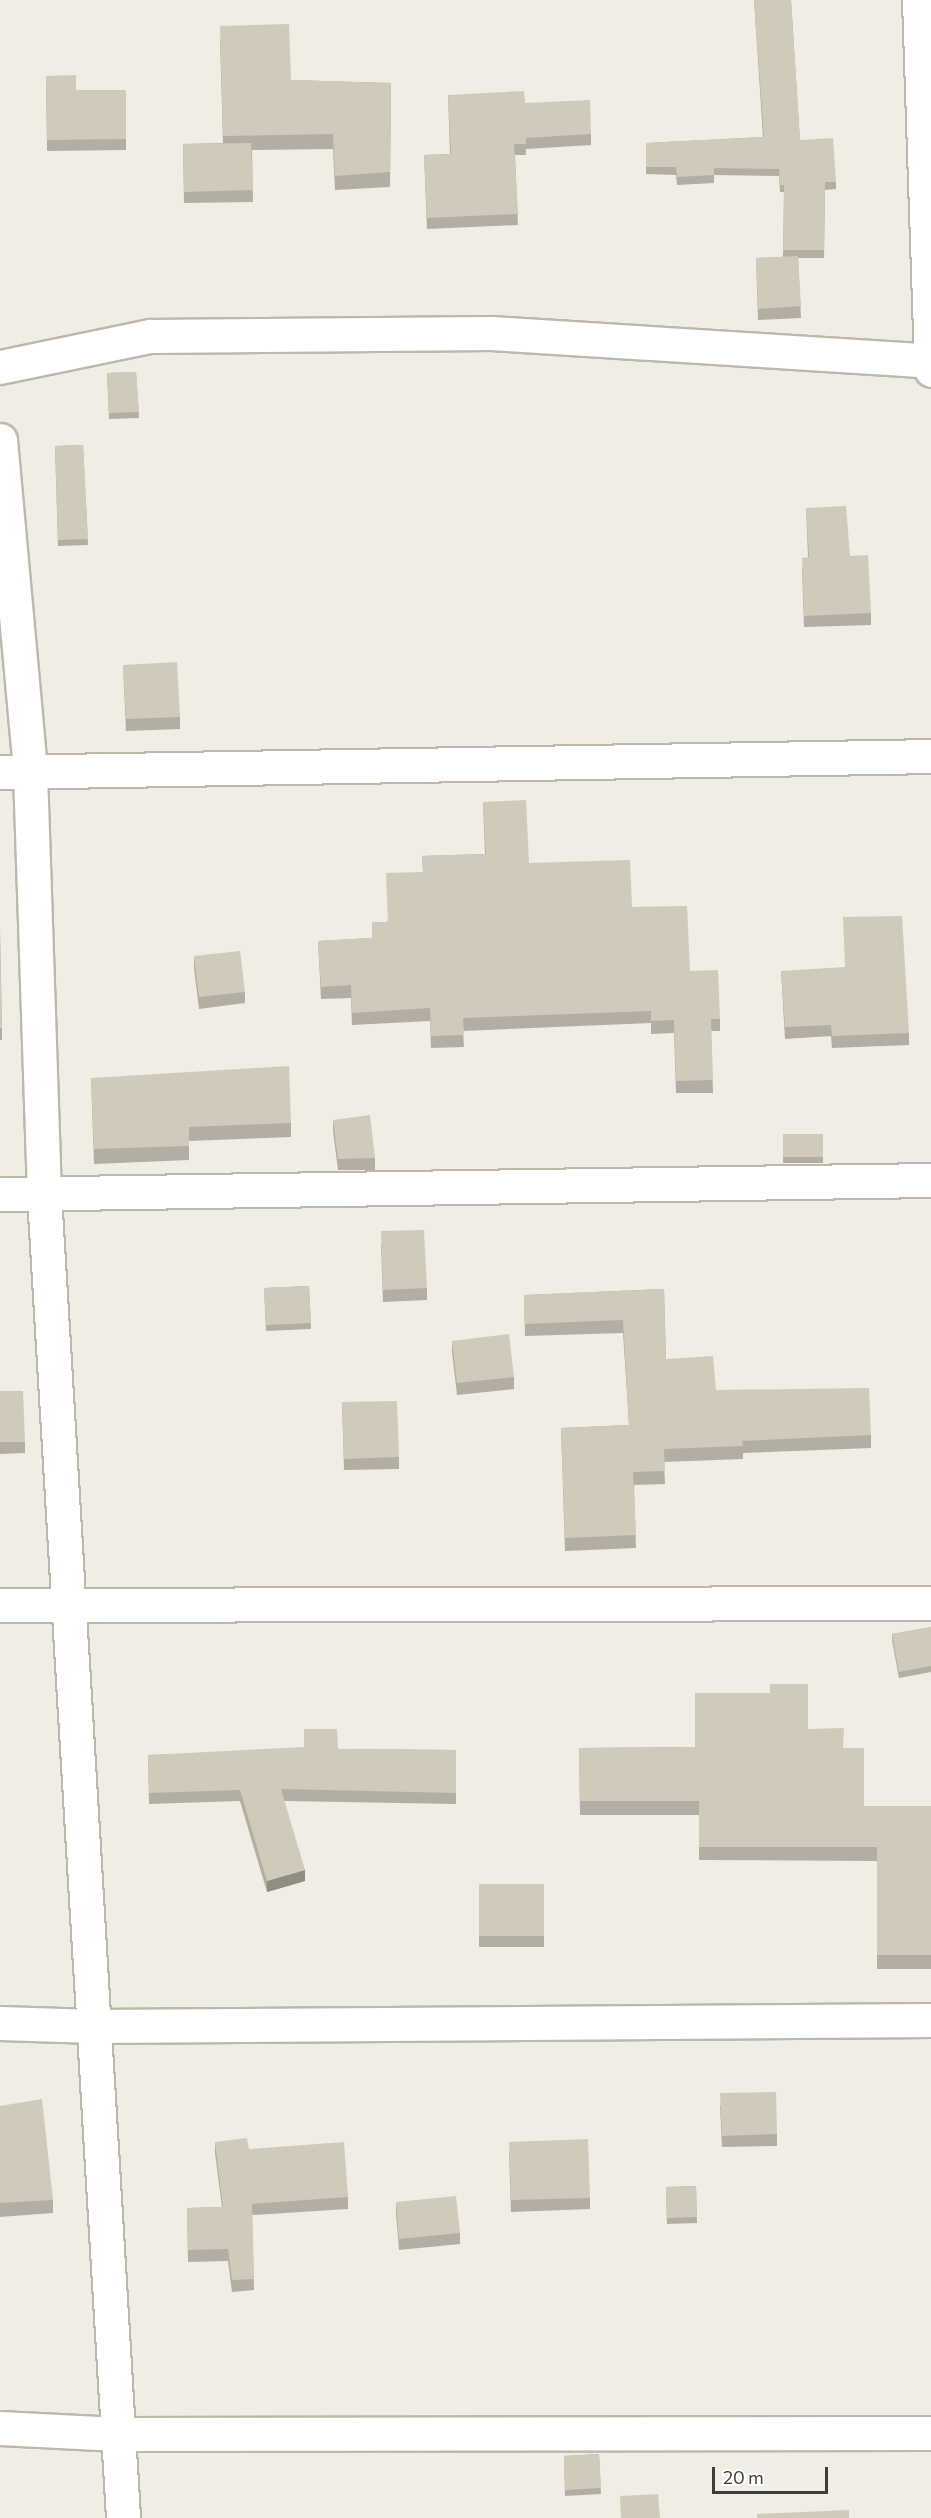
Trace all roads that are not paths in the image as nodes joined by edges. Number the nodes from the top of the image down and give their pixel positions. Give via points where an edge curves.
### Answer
1 (919, 0) edge
2 (931, 361) edge
3 (0, 367) edge
4 (931, 370) edge
5 (0, 440) edge
6 (931, 756) edge
7 (15, 772) edge
8 (931, 1180) edge
9 (0, 1194) edge
10 (44, 1194) junction
11 (931, 1603) edge
12 (0, 1605) edge
13 (69, 1606) junction
14 (931, 2020) edge
15 (0, 2024) edge
16 (94, 2026) junction
17 (0, 2428) edge
18 (931, 2433) edge
19 (118, 2434) junction
20 (123, 2518) edge

1 - 2 street
2 - 3 street via 491,333 150,336
2 - 4 street
5 - 7 street
6 - 7 street
7 - 10 street
8 - 10 street
9 - 10 street
10 - 13 street
11 - 13 street
12 - 13 street
13 - 16 street
14 - 16 street
15 - 16 street
16 - 19 street
17 - 19 street
18 - 19 street
19 - 20 street

